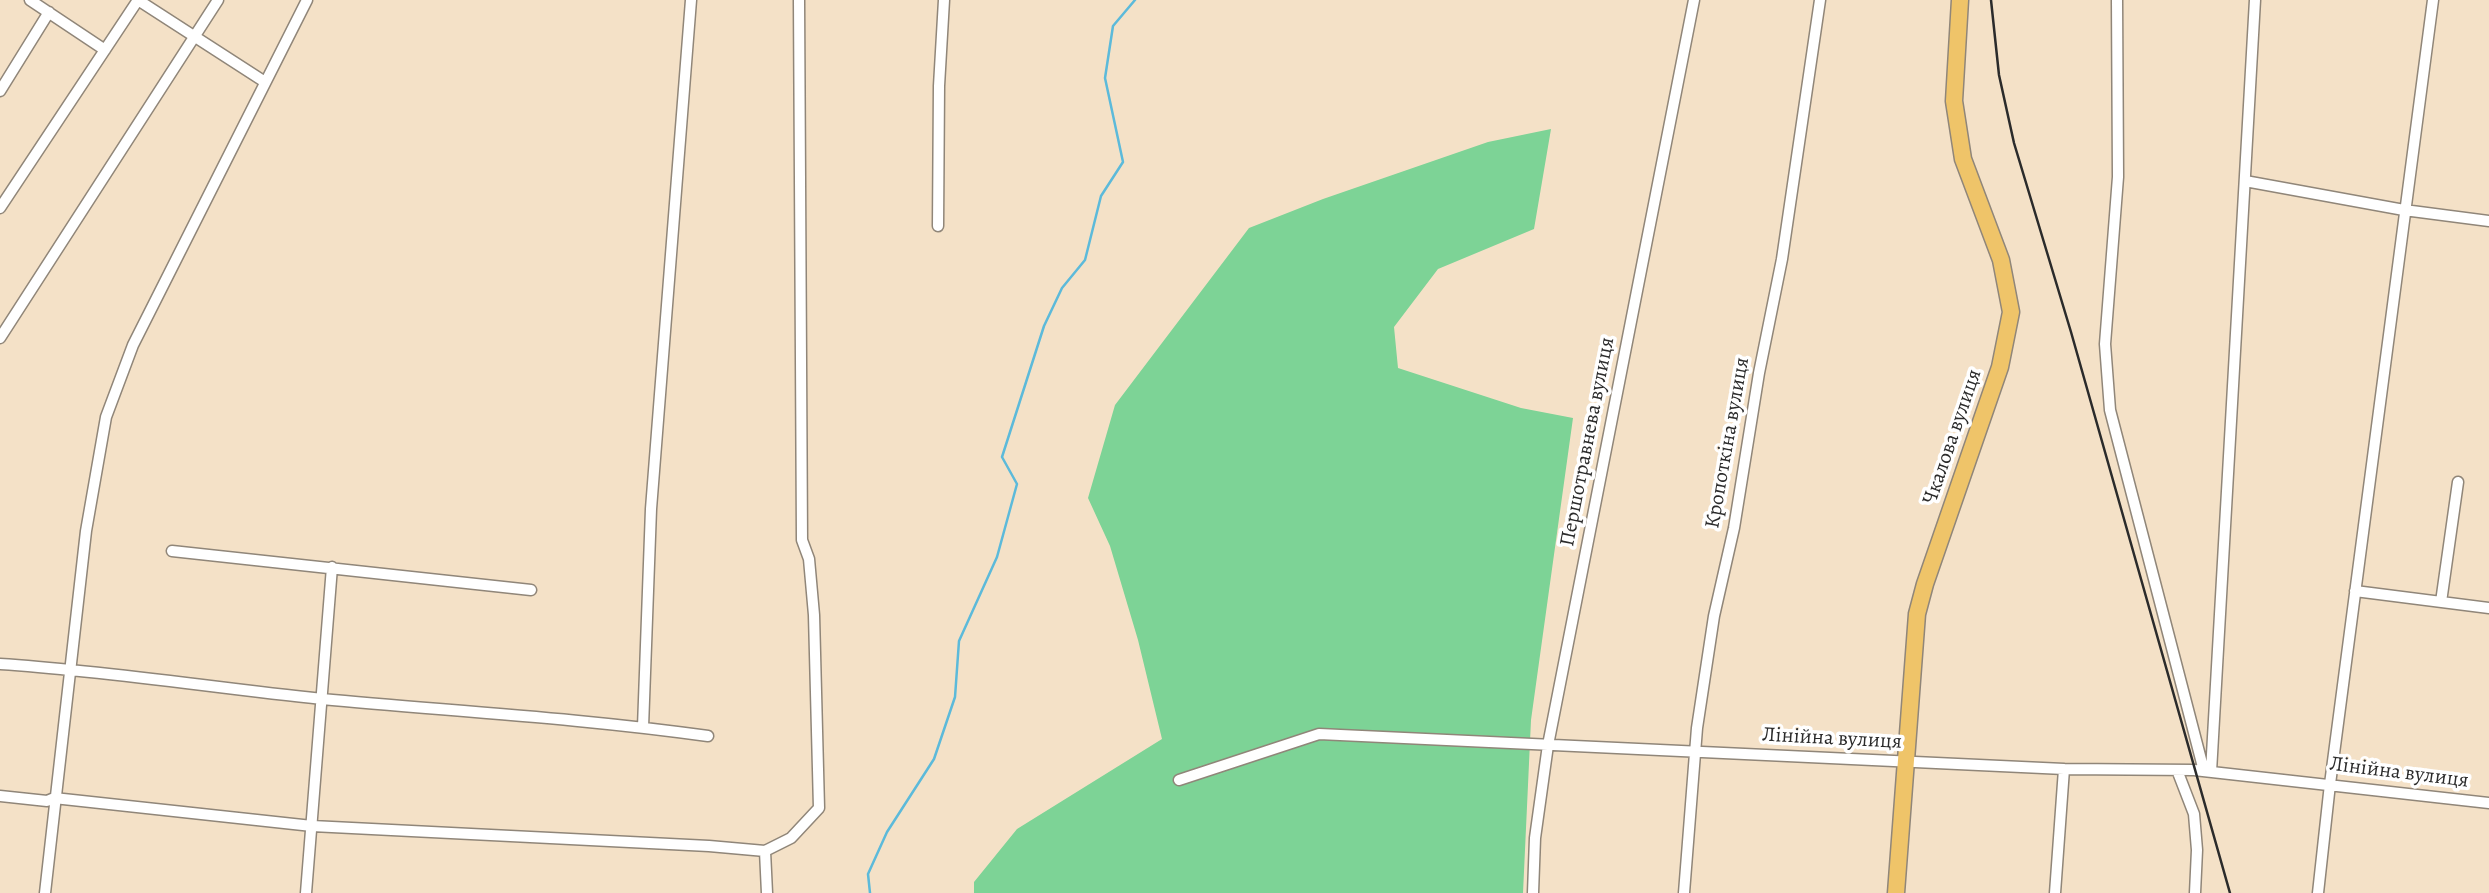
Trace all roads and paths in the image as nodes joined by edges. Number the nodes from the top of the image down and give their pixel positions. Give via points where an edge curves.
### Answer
1 (30, 0) edge
2 (138, 0) edge
3 (218, 0) edge
4 (307, 0) edge
5 (691, 0) edge
6 (799, 0) edge
7 (944, 0) edge
8 (1694, 0) edge
9 (1821, 0) edge
10 (1960, 0) edge
11 (2117, 0) edge
12 (2255, 0) edge
13 (2433, 0) edge
14 (49, 12) junction
15 (195, 36) junction
16 (105, 50) junction
17 (265, 82) junction
18 (0, 91) edge
19 (2245, 181) junction
20 (0, 208) edge
21 (2404, 210) junction
22 (2489, 221) edge
23 (938, 226) dead end
24 (0, 338) edge
25 (2458, 482) dead end
26 (172, 551) dead end
27 (332, 567) junction
28 (531, 590) dead end
29 (2355, 592) junction
30 (2441, 602) junction
31 (2489, 608) edge
32 (0, 664) edge
33 (70, 668) junction
34 (321, 698) junction
35 (643, 727) junction
36 (708, 736) dead end
37 (1548, 745) junction
38 (1695, 752) junction
39 (1905, 762) junction
40 (2064, 769) junction
41 (2177, 770) junction
42 (2208, 771) junction
43 (1179, 780) dead end
44 (2330, 784) junction
45 (0, 796) edge
46 (54, 798) junction
47 (2489, 801) edge
48 (312, 826) junction
49 (765, 851) junction
50 (45, 893) edge
51 (306, 893) edge
52 (767, 893) edge
53 (1533, 893) edge
54 (1684, 893) edge
55 (1896, 893) edge
56 (2056, 893) edge
57 (2195, 893) edge
58 (2318, 893) edge

1 - 14 street
2 - 15 street
2 - 16 street
3 - 15 street
4 - 17 street
5 - 35 street via 651,509
6 - 49 street via 803,540 814,615 819,808 791,838
7 - 23 street
8 - 37 street, Першотравнева вулиця
9 - 38 street, Кропоткіна вулиця via 1787,230 1714,616
10 - 39 main road, Чкалова вулиця via 1954,101 1963,159 2001,260 2011,312 2000,367 1917,614
11 - 42 street via 2118,177 2105,344 2110,410 2187,709
12 - 19 street
13 - 21 street
14 - 16 street
14 - 18 street
15 - 17 street
15 - 24 street
16 - 20 street
17 - 33 street via 133,345 106,417 86,531
19 - 21 street
19 - 42 street
21 - 22 street
21 - 29 street
25 - 30 street
26 - 27 street
27 - 28 street
27 - 34 street
29 - 30 street
29 - 44 street
30 - 31 street
32 - 33 street
33 - 34 street
33 - 46 street
34 - 35 street
34 - 48 street
35 - 36 street
37 - 38 street, Лінійна вулиця
37 - 43 street, Лінійна вулиця via 1319,734
37 - 53 street, Першотравнева вулиця via 1535,838
38 - 39 street, Лінійна вулиця
38 - 54 street, Кропоткіна вулиця
39 - 40 street, Лінійна вулиця
39 - 55 main road, Чкалова вулиця
40 - 41 street, Лінійна вулиця
40 - 56 street
41 - 42 street, Лінійна вулиця
41 - 57 street via 2194,814
42 - 44 street, Лінійна вулиця
44 - 47 street, Лінійна вулиця
44 - 58 street
45 - 46 street
46 - 48 street
46 - 50 street
48 - 49 street
48 - 51 street
49 - 52 street

